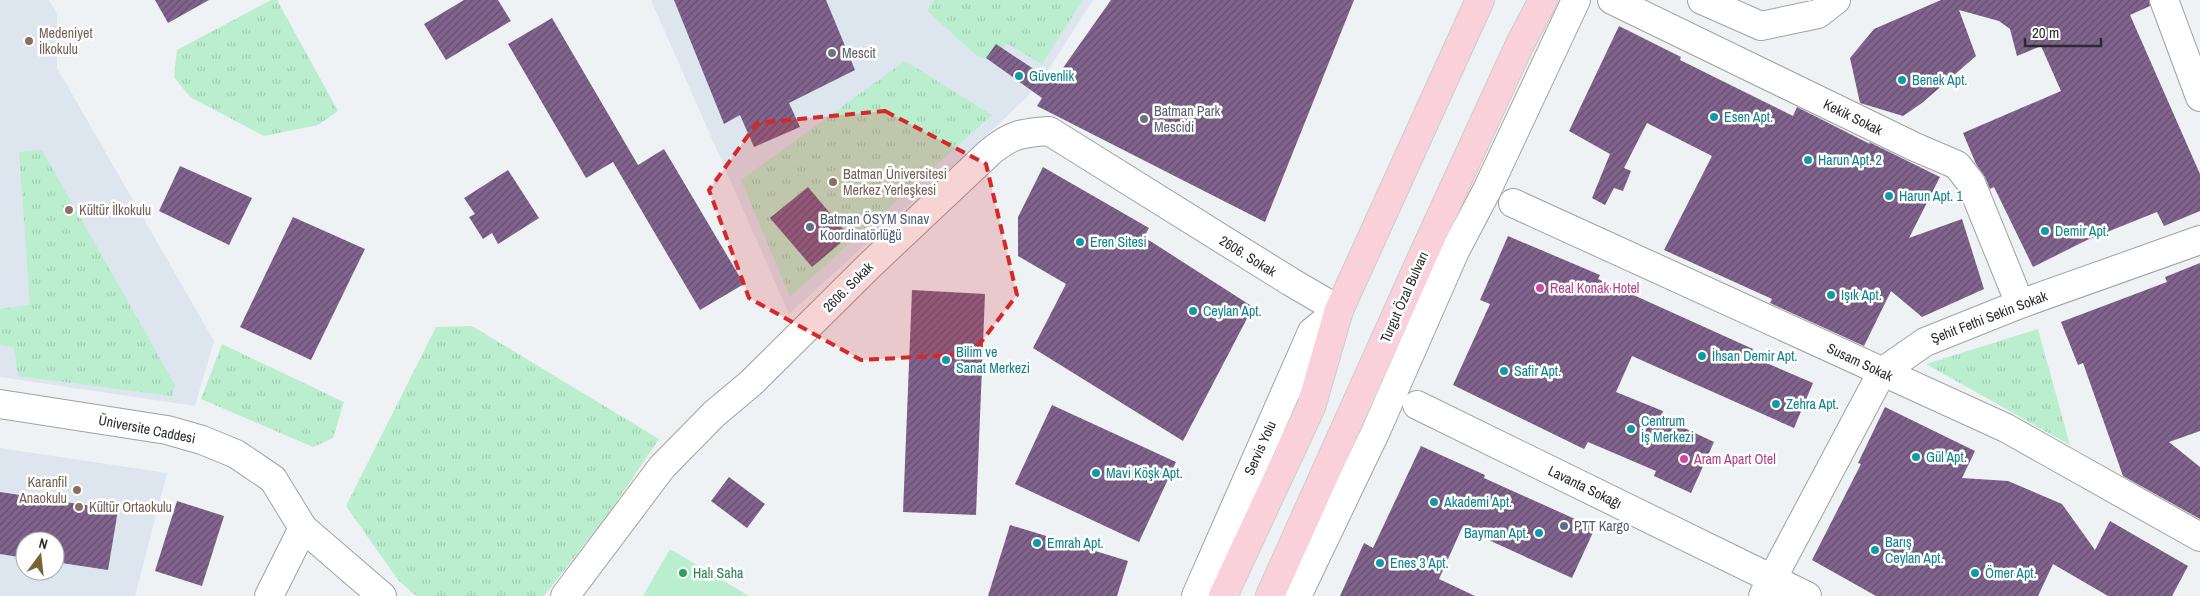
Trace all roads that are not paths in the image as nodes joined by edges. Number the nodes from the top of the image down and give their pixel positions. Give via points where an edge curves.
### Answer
1 (1480, 0) edge
2 (1543, 0) edge
3 (1576, 0) edge
4 (1612, 0) edge
5 (1702, 0) edge
6 (1836, 0) edge
7 (2164, 0) edge
8 (2200, 97) edge
9 (1513, 203) dead end
10 (2200, 240) edge
11 (2020, 304) junction
12 (1339, 310) junction
13 (1882, 372) junction
14 (0, 404) edge
15 (1418, 405) dead end
16 (303, 528) junction
17 (2200, 536) edge
18 (1768, 587) edge
19 (269, 596) edge
20 (382, 596) edge
21 (565, 596) edge
22 (1196, 596) edge
23 (1223, 596) edge
24 (1270, 596) edge
25 (1297, 596) edge
26 (1806, 596) edge

1 - 12 main road
2 - 24 main road, Turgut Özal Bulvarı via 1424,253
3 - 25 street via 1487,190 1454,251 1376,431
4 - 11 street, Kekik Sokak via 1957,165 1971,183
5 - 6 street via 1761,26 1818,14
7 - 8 street
9 - 13 street, Susam Sokak
10 - 11 street, Şehit Fethi Sekin Sokak
11 - 13 street, Şehit Fethi Sekin Sokak via 1925,342
12 - 21 street, 2606. Sokak via 1048,131 1025,132 1006,139 869,266 662,467
12 - 22 street, Servis Yolu via 1312,332
12 - 23 main road via 1311,407
13 - 17 street, Susam Sokak via 2006,428
13 - 18 street, Şehit Fethi Sekin Sokak
14 - 16 street, Üniversite Caddesi via 167,430 228,450 273,480
15 - 18 street, Lavanta Sokağı
16 - 19 street
16 - 20 street, Üniversite Caddesi
18 - 26 street, Lavanta Sokağı

